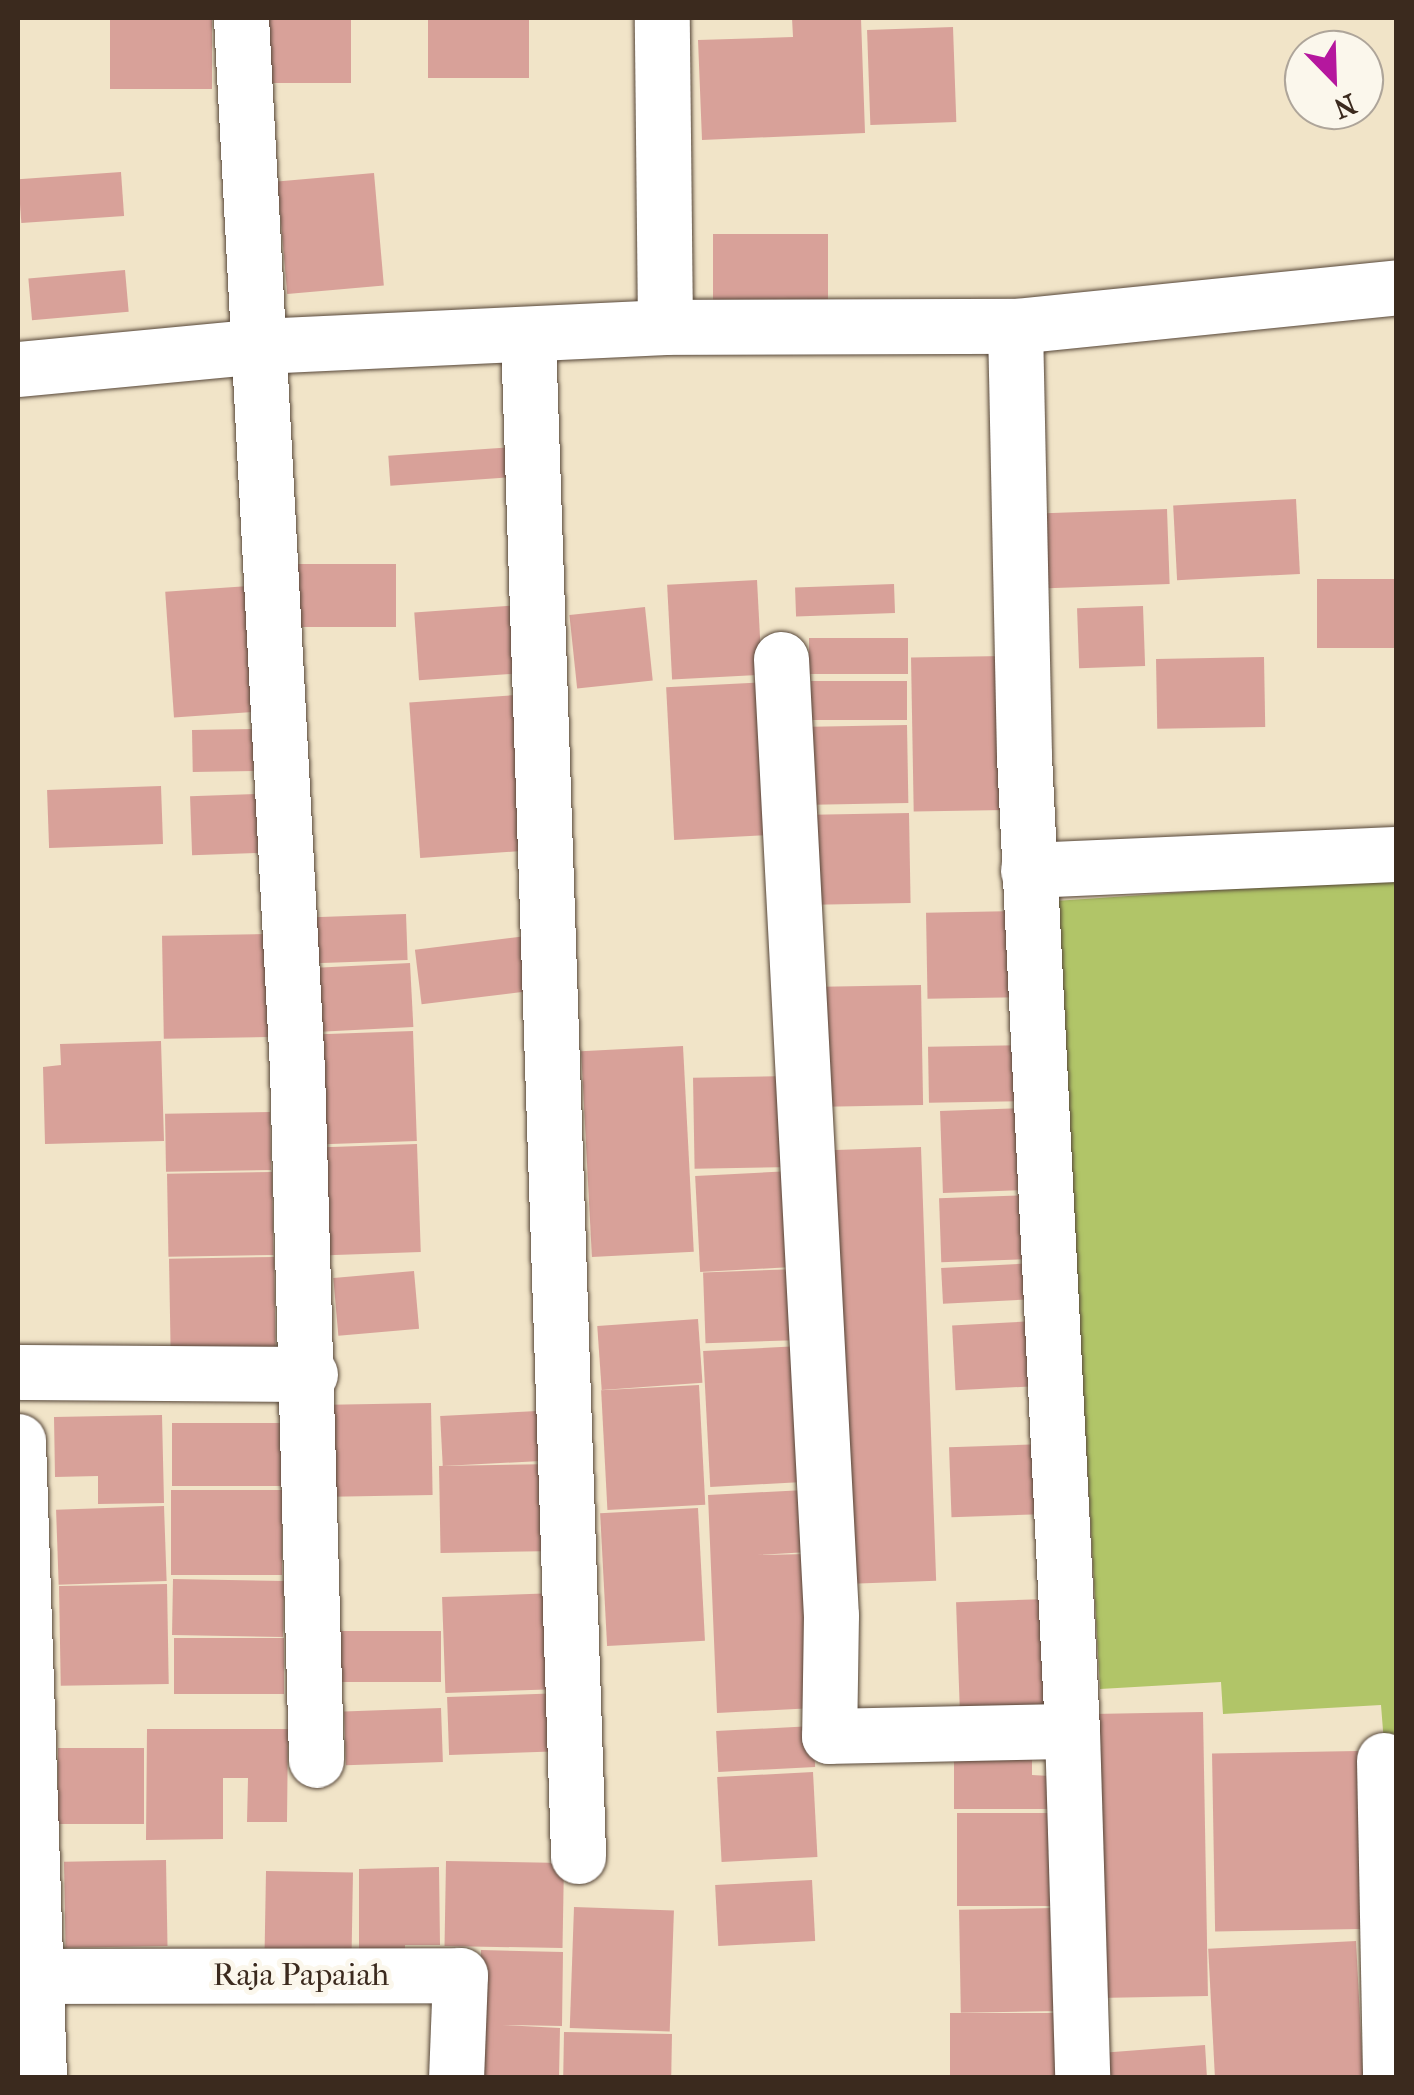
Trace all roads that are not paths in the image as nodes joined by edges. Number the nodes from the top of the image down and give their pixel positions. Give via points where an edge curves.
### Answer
1 (241, 18) edge
2 (662, 18) edge
3 (1396, 286) edge
4 (1016, 326) junction
5 (665, 327) junction
6 (528, 337) junction
7 (260, 346) junction
8 (18, 370) edge
9 (781, 659) dead end
10 (1396, 854) edge
11 (1028, 870) junction
12 (18, 1372) edge
13 (310, 1374) junction
14 (18, 1441) edge
15 (1072, 1730) junction
16 (316, 1760) dead end
17 (1384, 1760) dead end
18 (578, 1856) dead end
19 (39, 1976) junction
20 (38, 2078) edge
21 (456, 2078) edge
22 (1082, 2078) edge
23 (1390, 2078) edge

1 - 7 street
2 - 5 street
3 - 4 street
4 - 5 street
4 - 11 street
5 - 6 street
6 - 7 street
6 - 18 street
7 - 8 street
7 - 13 street
9 - 15 street via 831,1615 829,1736
10 - 11 street
11 - 15 street
12 - 13 street
13 - 16 street
14 - 19 street
15 - 22 street
17 - 23 street
19 - 20 street
19 - 21 street, Raja Papaiah via 460,1975

